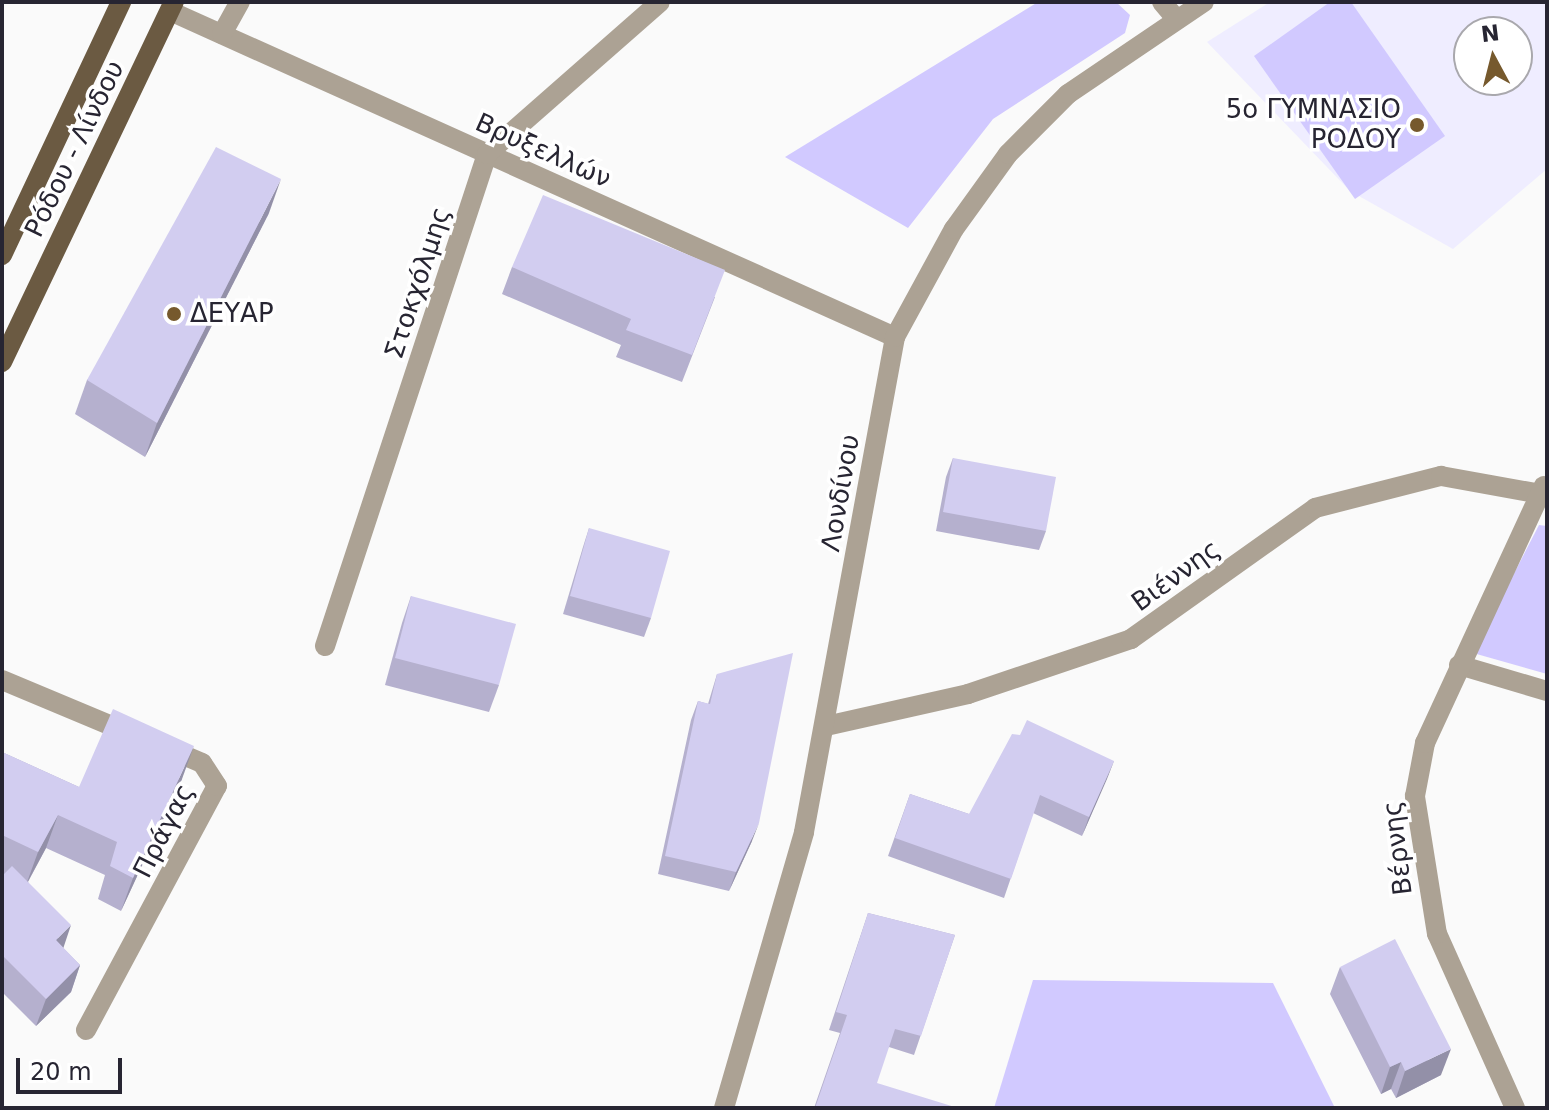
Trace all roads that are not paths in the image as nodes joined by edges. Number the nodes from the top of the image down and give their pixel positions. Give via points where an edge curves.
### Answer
1 (121, 2) edge
2 (240, 2) edge
3 (660, 2) edge
4 (1162, 2) edge
5 (1204, 2) edge
6 (172, 7) edge
7 (1177, 20) junction
8 (222, 34) junction
9 (487, 154) junction
10 (2, 255) edge
11 (895, 337) junction
12 (2, 362) edge
13 (1545, 490) edge
14 (325, 646) dead end
15 (1459, 665) junction
16 (2, 680) edge
17 (1547, 691) edge
18 (826, 726) junction
19 (86, 1030) dead end
20 (724, 1108) edge
21 (1515, 1108) edge

1 - 10 main road, Ρόδου - Λίνδου
2 - 8 street
3 - 9 street
4 - 7 street
5 - 7 street, Λονδίνου
6 - 8 street, Βρυξελλών
6 - 12 main road, Ρόδου - Λίνδου
7 - 11 street, Λονδίνου via 1068,94 1008,154 954,229
8 - 9 street, Βρυξελλών
9 - 11 street, Βρυξελλών
9 - 14 street, Στοκχόλμης
11 - 18 street, Λονδίνου
13 - 15 street, Βέρνης
13 - 18 street, Βιέννης via 1441,476 1315,508 1131,639 968,694
15 - 17 street
15 - 21 street, Βέρνης via 1425,743 1415,796 1420,856 1437,934
16 - 19 street, Πράγας via 202,763 217,786
18 - 20 street, Λονδίνου via 773,960

